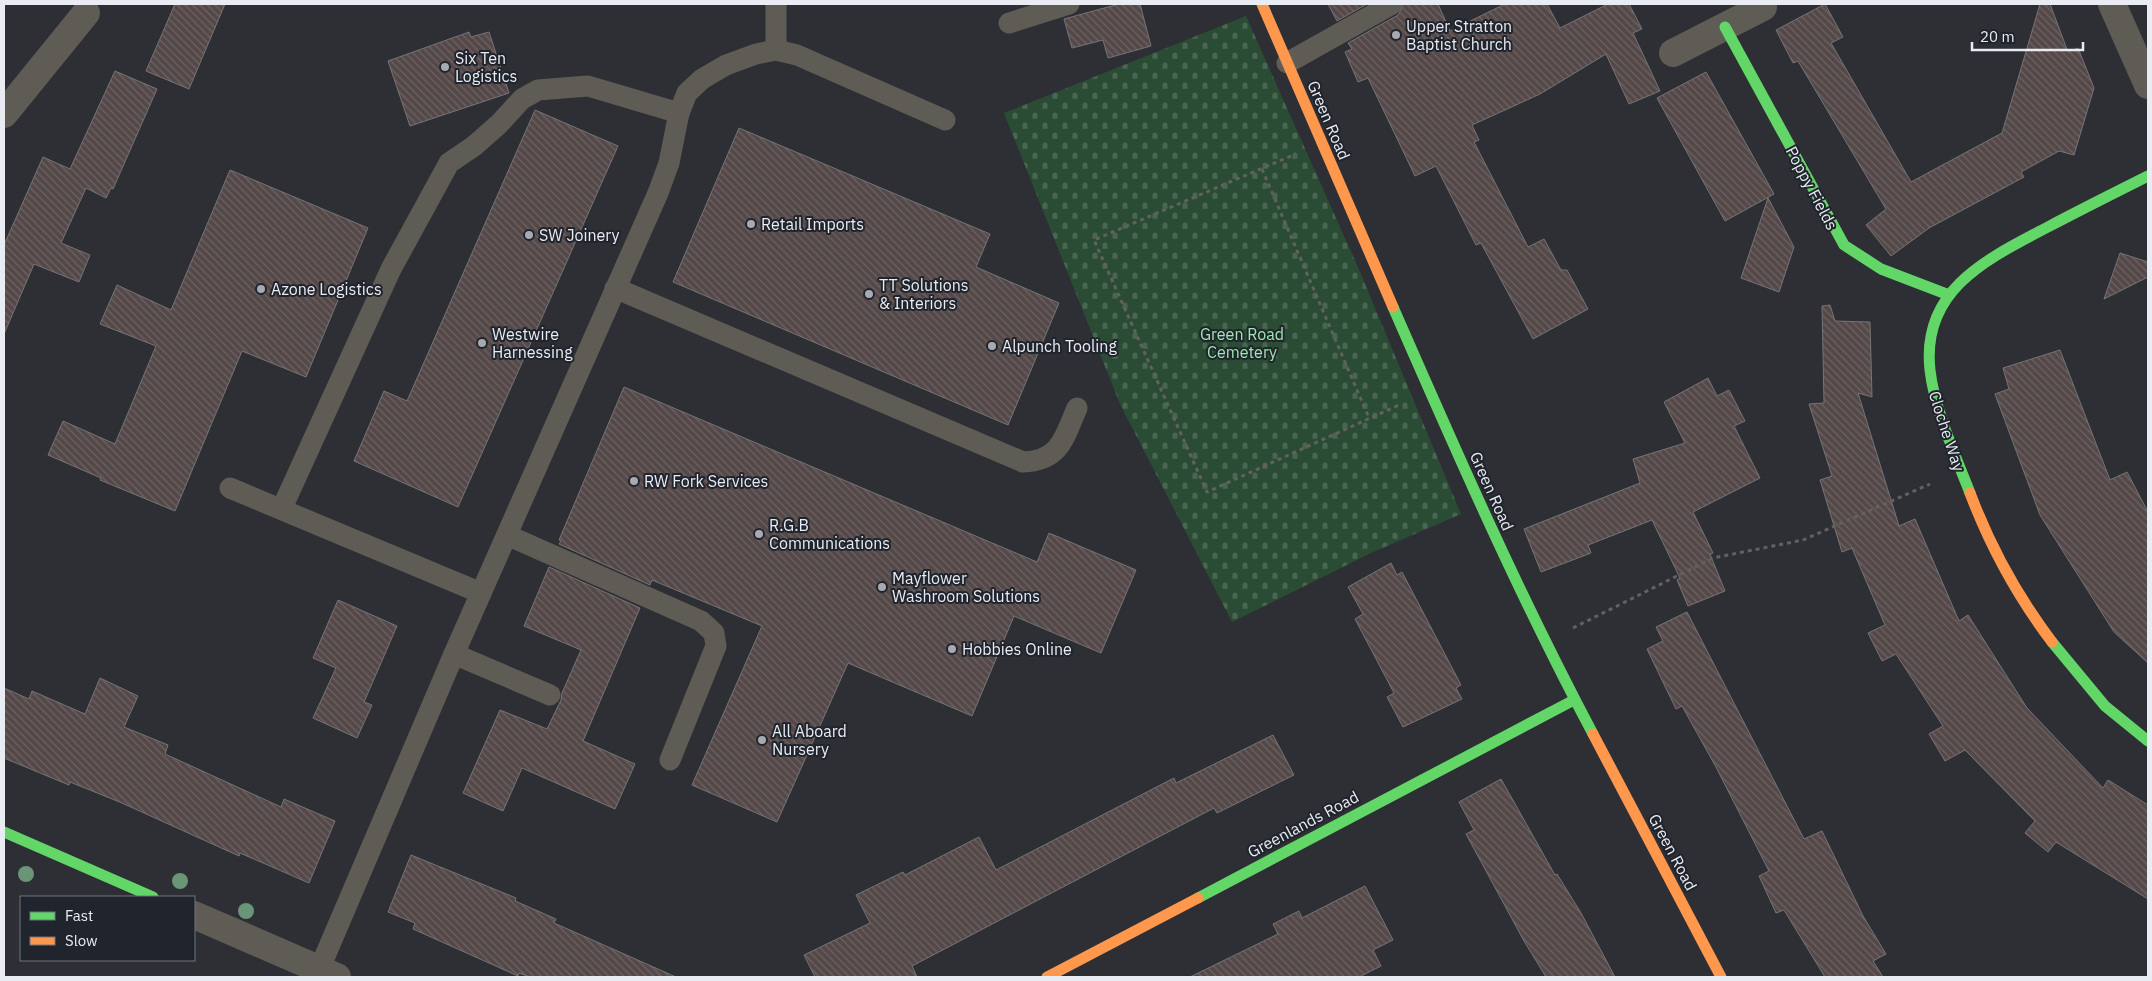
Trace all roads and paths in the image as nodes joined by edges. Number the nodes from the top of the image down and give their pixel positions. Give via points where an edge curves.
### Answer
1 (776, 4) edge
2 (1069, 4) edge
3 (1262, 4) edge
4 (1392, 4) edge
5 (2112, 4) edge
6 (1763, 7) dead end
7 (80, 8) edge
8 (1009, 22) dead end
9 (1725, 27) junction
10 (776, 50) junction
11 (1673, 53) dead end
12 (1287, 63) junction
13 (2148, 85) edge
14 (679, 112) junction
15 (4, 114) edge
16 (945, 120) dead end
17 (1322, 143) junction
18 (1262, 169) junction
19 (2148, 176) edge
20 (615, 288) junction
21 (1949, 295) junction
22 (1430, 391) junction
23 (1077, 408) dead end
24 (1368, 418) junction
25 (1960, 470) junction
26 (230, 488) dead end
27 (282, 508) junction
28 (507, 535) junction
29 (481, 593) junction
30 (1544, 642) junction
31 (454, 654) junction
32 (550, 695) dead end
33 (1574, 700) junction
34 (2148, 740) edge
35 (670, 760) dead end
36 (4, 832) edge
37 (151, 896) edge
38 (195, 915) edge
39 (328, 973) edge
40 (1047, 977) edge
41 (1721, 977) edge

1 - 10 lane
2 - 8 lane
3 - 12 street, Green Road
4 - 12 lane
5 - 13 street
6 - 9 street
7 - 15 street
9 - 11 street
9 - 21 street, Poppy Fields via 1844,245 1873,266
10 - 14 lane via 726,65 702,79 687,92
10 - 16 lane via 797,55
12 - 17 street, Green Road
14 - 20 lane via 661,186
14 - 27 lane via 588,86 538,90 522,99 474,146 449,163 391,269
17 - 18 path
17 - 22 street, Green Road
18 - 24 path
18 - 24 path via 1094,240 1207,492
19 - 21 street, Cloche Way via 1974,268
20 - 23 lane via 1022,462 1036,462 1056,451
20 - 28 lane
21 - 25 street, Cloche Way via 1938,316 1929,359 1932,384
22 - 24 path
22 - 30 street, Green Road
25 - 30 path via 1803,540 1713,558
25 - 34 street, Cloche Way via 1991,546 2027,608 2104,707
26 - 27 lane
27 - 29 lane
28 - 29 lane
28 - 35 lane via 701,621 714,633 716,646
29 - 31 lane
30 - 33 street, Green Road
31 - 32 lane
31 - 39 lane
33 - 40 street, Greenlands Road
33 - 41 street, Green Road
36 - 37 street
38 - 39 street

